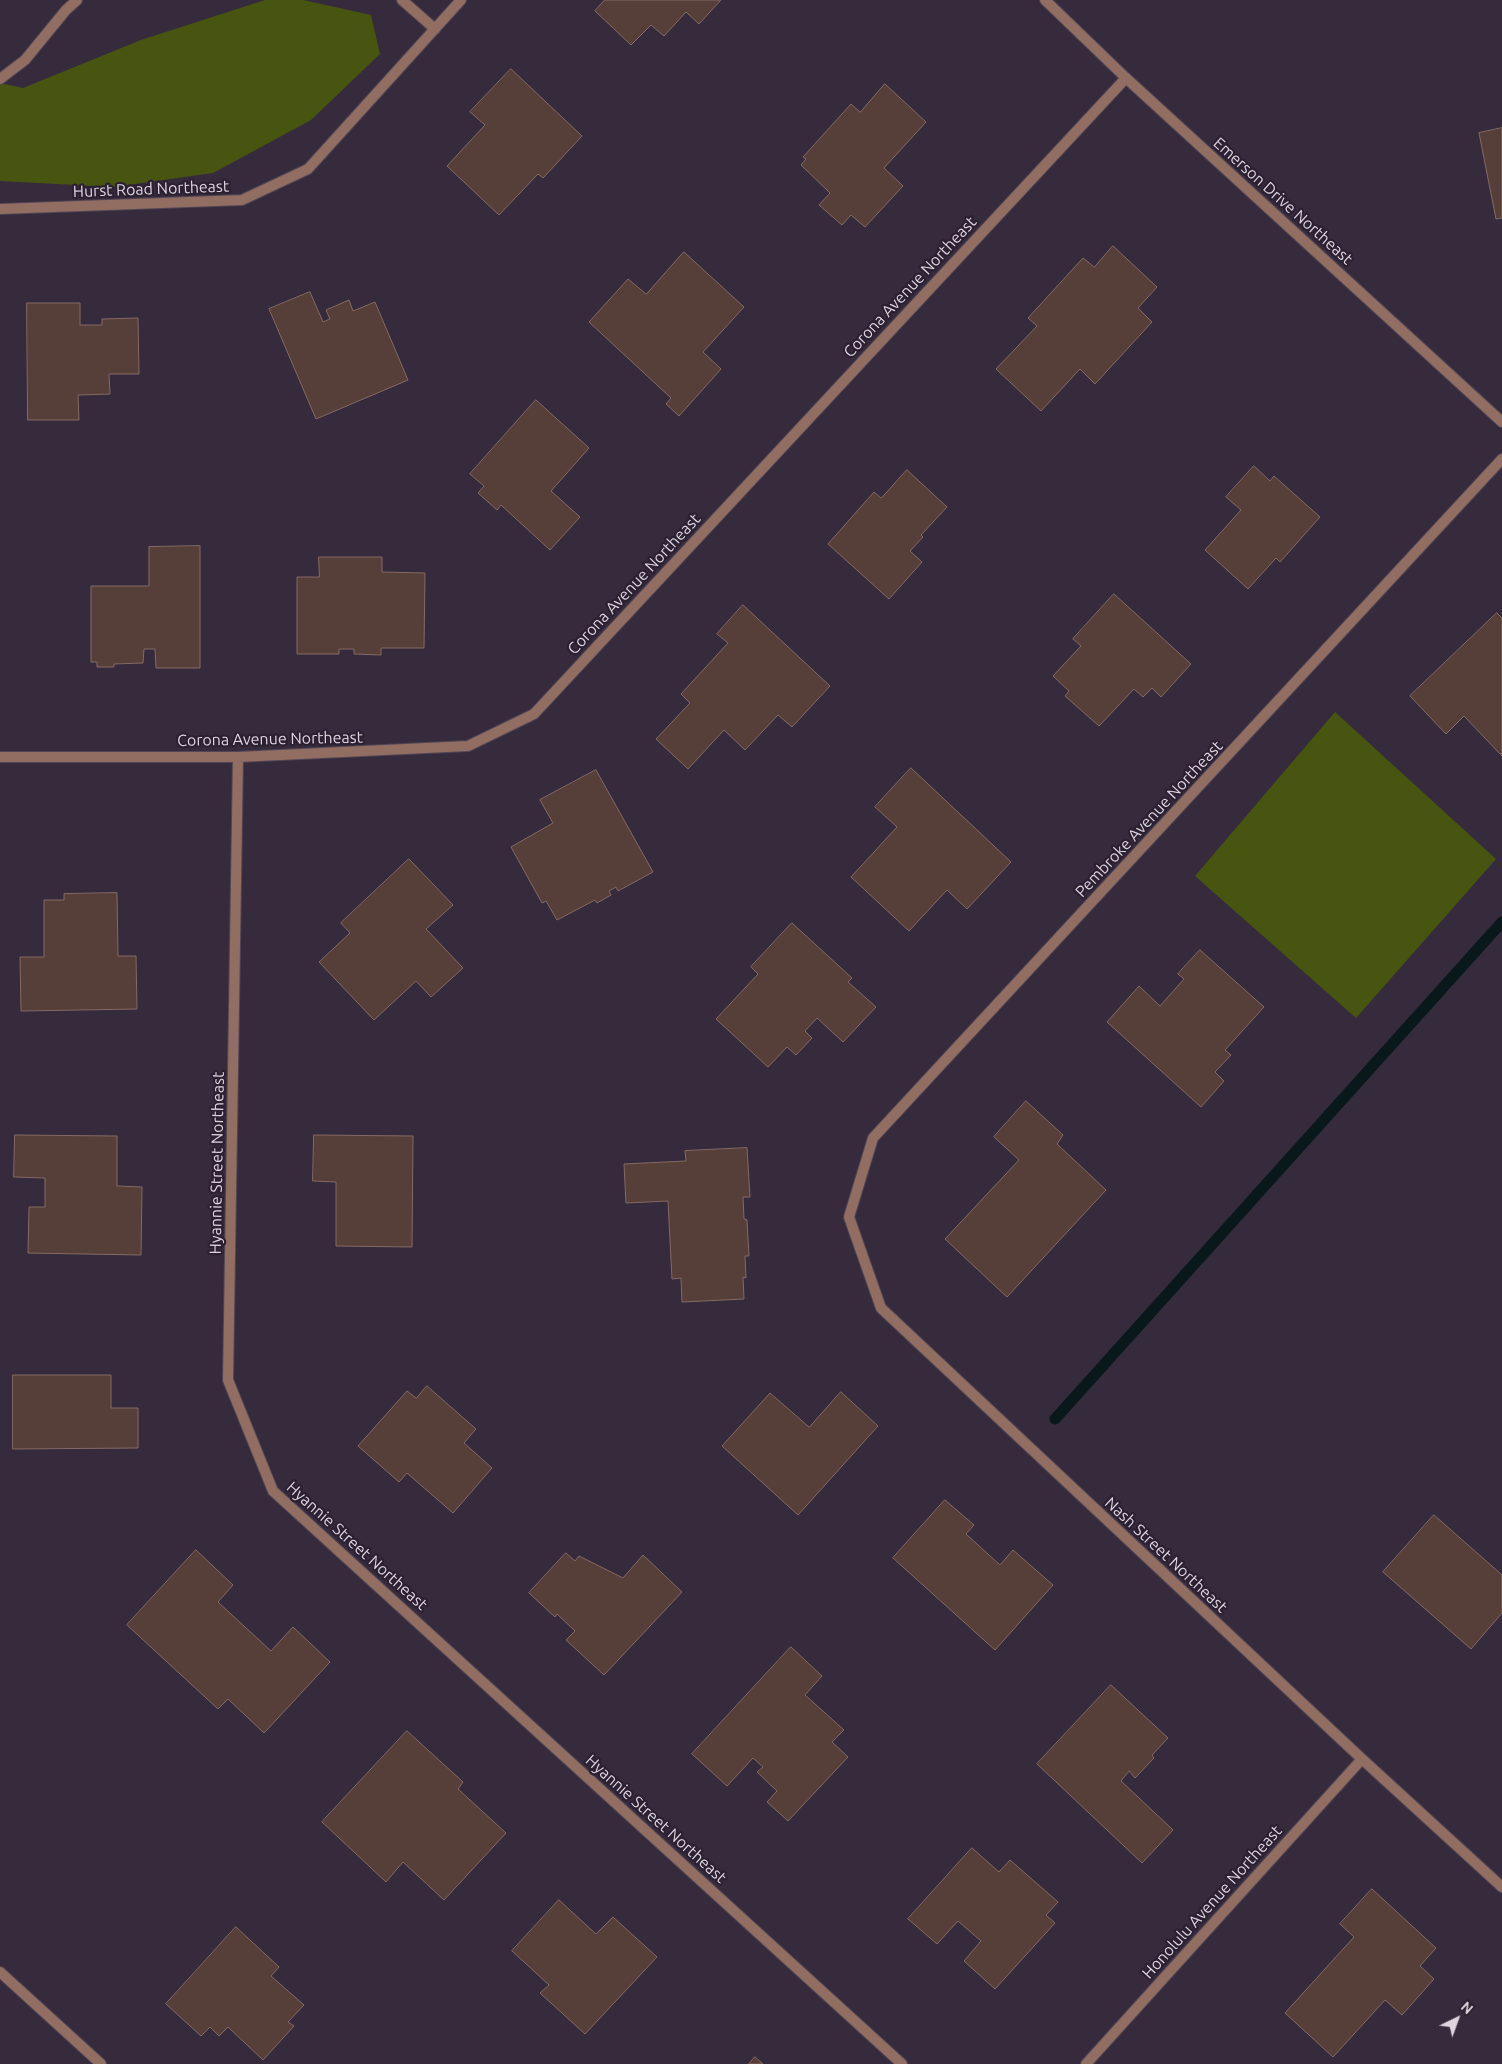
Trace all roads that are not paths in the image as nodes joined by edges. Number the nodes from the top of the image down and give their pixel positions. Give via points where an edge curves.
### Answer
1 (77, 0) edge
2 (402, 0) edge
3 (461, 0) edge
4 (1045, 0) edge
5 (434, 29) junction
6 (1126, 78) junction
7 (0, 79) edge
8 (0, 209) edge
9 (1502, 422) edge
10 (1502, 459) edge
11 (238, 756) junction
12 (0, 757) edge
13 (849, 1217) joint
14 (1362, 1759) junction
15 (1502, 1887) edge
16 (0, 1972) edge
17 (101, 2064) edge
18 (902, 2064) edge
19 (1086, 2064) edge

1 - 7 street via 25,60
2 - 5 street
3 - 5 street, Hurst Road Northeast
4 - 6 street, Emerson Drive Northeast
5 - 8 street, Hurst Road Northeast via 308,169 242,200
6 - 9 street, Emerson Drive Northeast
6 - 11 street, Corona Avenue Northeast via 534,714 468,746
10 - 13 street, Pembroke Avenue Northeast via 873,1138
11 - 12 street, Corona Avenue Northeast
11 - 18 street, Hyannie Street Northeast via 228,1380 273,1491
13 - 14 street, Nash Street Northeast via 881,1308
14 - 15 street, Nash Street Northeast
14 - 19 street, Honolulu Avenue Northeast
16 - 17 street

